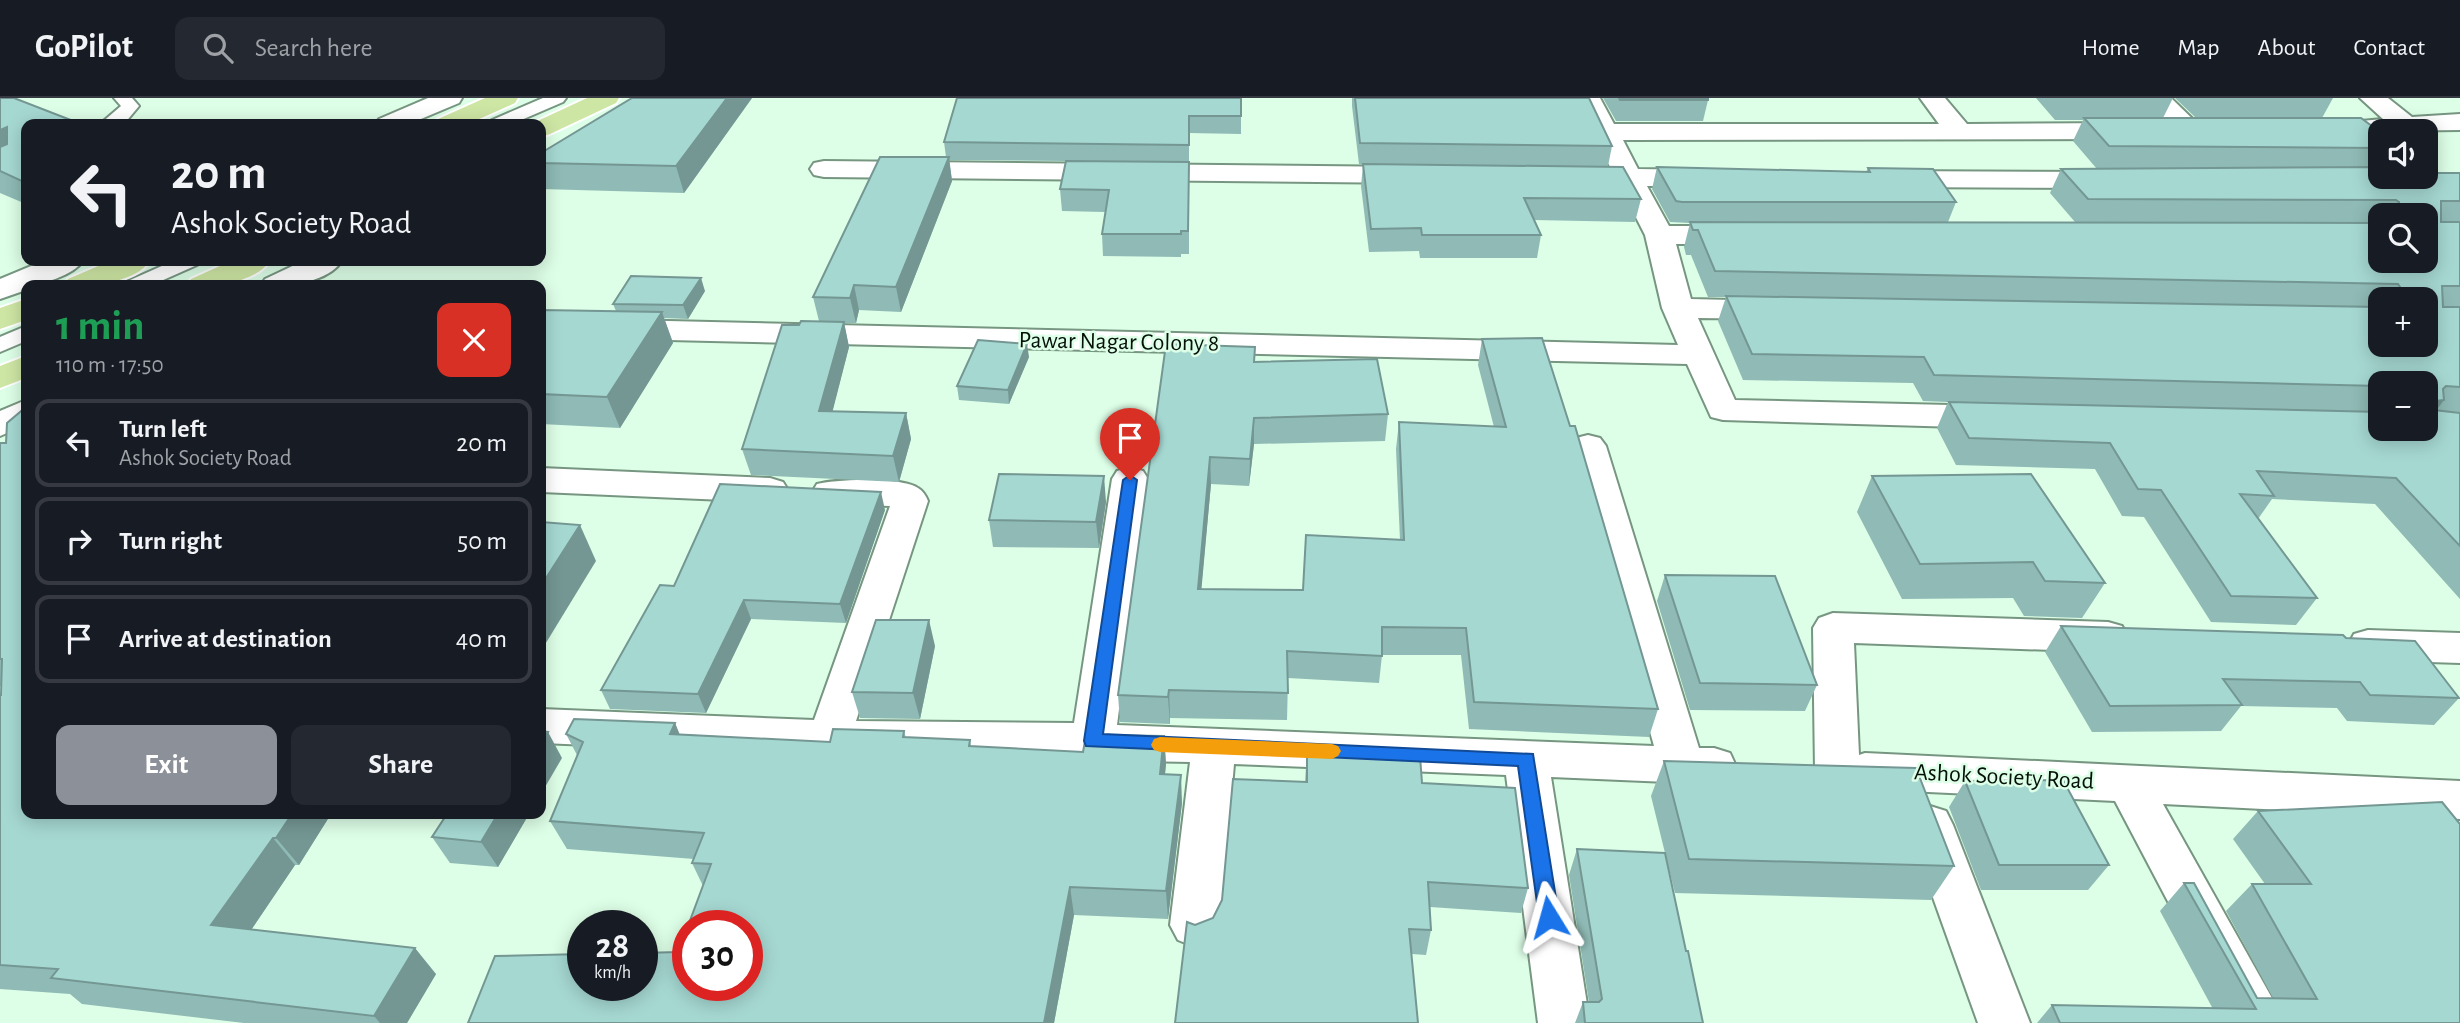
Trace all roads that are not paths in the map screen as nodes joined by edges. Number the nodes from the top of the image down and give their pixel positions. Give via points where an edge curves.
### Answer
1 (123, 98) edge
2 (450, 98) edge
3 (506, 98) edge
4 (557, 98) edge
5 (607, 98) edge
6 (1588, 98) edge
7 (1932, 98) edge
8 (2156, 98) edge
9 (2372, 98) edge
10 (119, 119) edge
11 (400, 119) edge
12 (458, 119) edge
13 (509, 119) edge
14 (2399, 119) edge
15 (2460, 122) edge
16 (2438, 124) edge
17 (546, 127) edge
18 (2368, 128) edge
19 (2218, 130) edge
20 (2299, 130) edge
21 (1959, 131) junction
22 (2191, 131) junction
23 (1605, 132) junction
24 (824, 169) dead end
25 (1434, 175) edge
26 (1546, 177) edge
27 (1629, 177) junction
28 (1726, 178) edge
29 (1864, 179) edge
30 (2141, 180) edge
31 (1659, 235) junction
32 (1770, 235) edge
33 (56, 266) edge
34 (123, 266) edge
35 (179, 266) edge
36 (244, 266) edge
37 (316, 266) edge
38 (23, 280) edge
39 (91, 280) edge
40 (146, 280) edge
41 (213, 280) edge
42 (287, 280) edge
43 (21, 281) edge
44 (0, 290) edge
45 (1678, 309) junction
46 (21, 310) edge
47 (1802, 311) edge
48 (0, 320) edge
49 (546, 328) edge
50 (21, 336) edge
51 (0, 345) edge
52 (1698, 355) junction
53 (21, 368) edge
54 (0, 378) edge
55 (21, 414) edge
56 (2030, 417) edge
57 (0, 425) edge
58 (1588, 446) dead end
59 (546, 480) edge
60 (1130, 480) dead end
61 (2140, 638) edge
62 (2335, 644) edge
63 (2460, 648) edge
64 (546, 726) edge
65 (829, 738) junction
66 (1093, 741) junction
67 (1214, 747) junction
68 (1526, 759) junction
69 (1682, 765) junction
70 (1798, 768) junction
71 (1911, 773) junction
72 (2128, 783) junction
73 (2445, 813) edge
74 (1195, 925) edge
75 (1564, 1023) edge
76 (2004, 1023) edge
77 (2260, 1023) edge

1 - 10 lane via 130,107
2 - 11 street
3 - 12 main road
4 - 13 lane
5 - 17 main road
6 - 23 street
7 - 21 street
8 - 22 street
9 - 14 street
15 - 16 street
18 - 20 street
19 - 22 street
21 - 22 street
21 - 23 street via 1710,120
23 - 27 street
24 - 25 street
26 - 27 street
27 - 28 street
27 - 31 street
29 - 30 street
31 - 32 street
31 - 45 street
33 - 38 street
34 - 39 main road
35 - 40 lane
36 - 41 main road
37 - 42 street
43 - 44 street
45 - 47 street
45 - 52 street
46 - 48 main road
49 - 52 street, Pawar Nagar Colony 8
50 - 51 lane
52 - 56 street via 1723,410
53 - 54 main road
55 - 57 street
58 - 69 street
59 - 65 street via 909,497
60 - 66 street
61 - 70 street via 1833,628
62 - 63 street
64 - 65 street, Ashok Society Road
65 - 66 street, Ashok Society Road
66 - 67 street, Ashok Society Road
67 - 68 street, Ashok Society Road
67 - 74 street
68 - 69 street, Ashok Society Road
68 - 75 street
69 - 70 street, Ashok Society Road
70 - 71 street, Ashok Society Road
71 - 72 street, Ashok Society Road
71 - 76 street
72 - 73 street, Ashok Society Road
72 - 77 street

